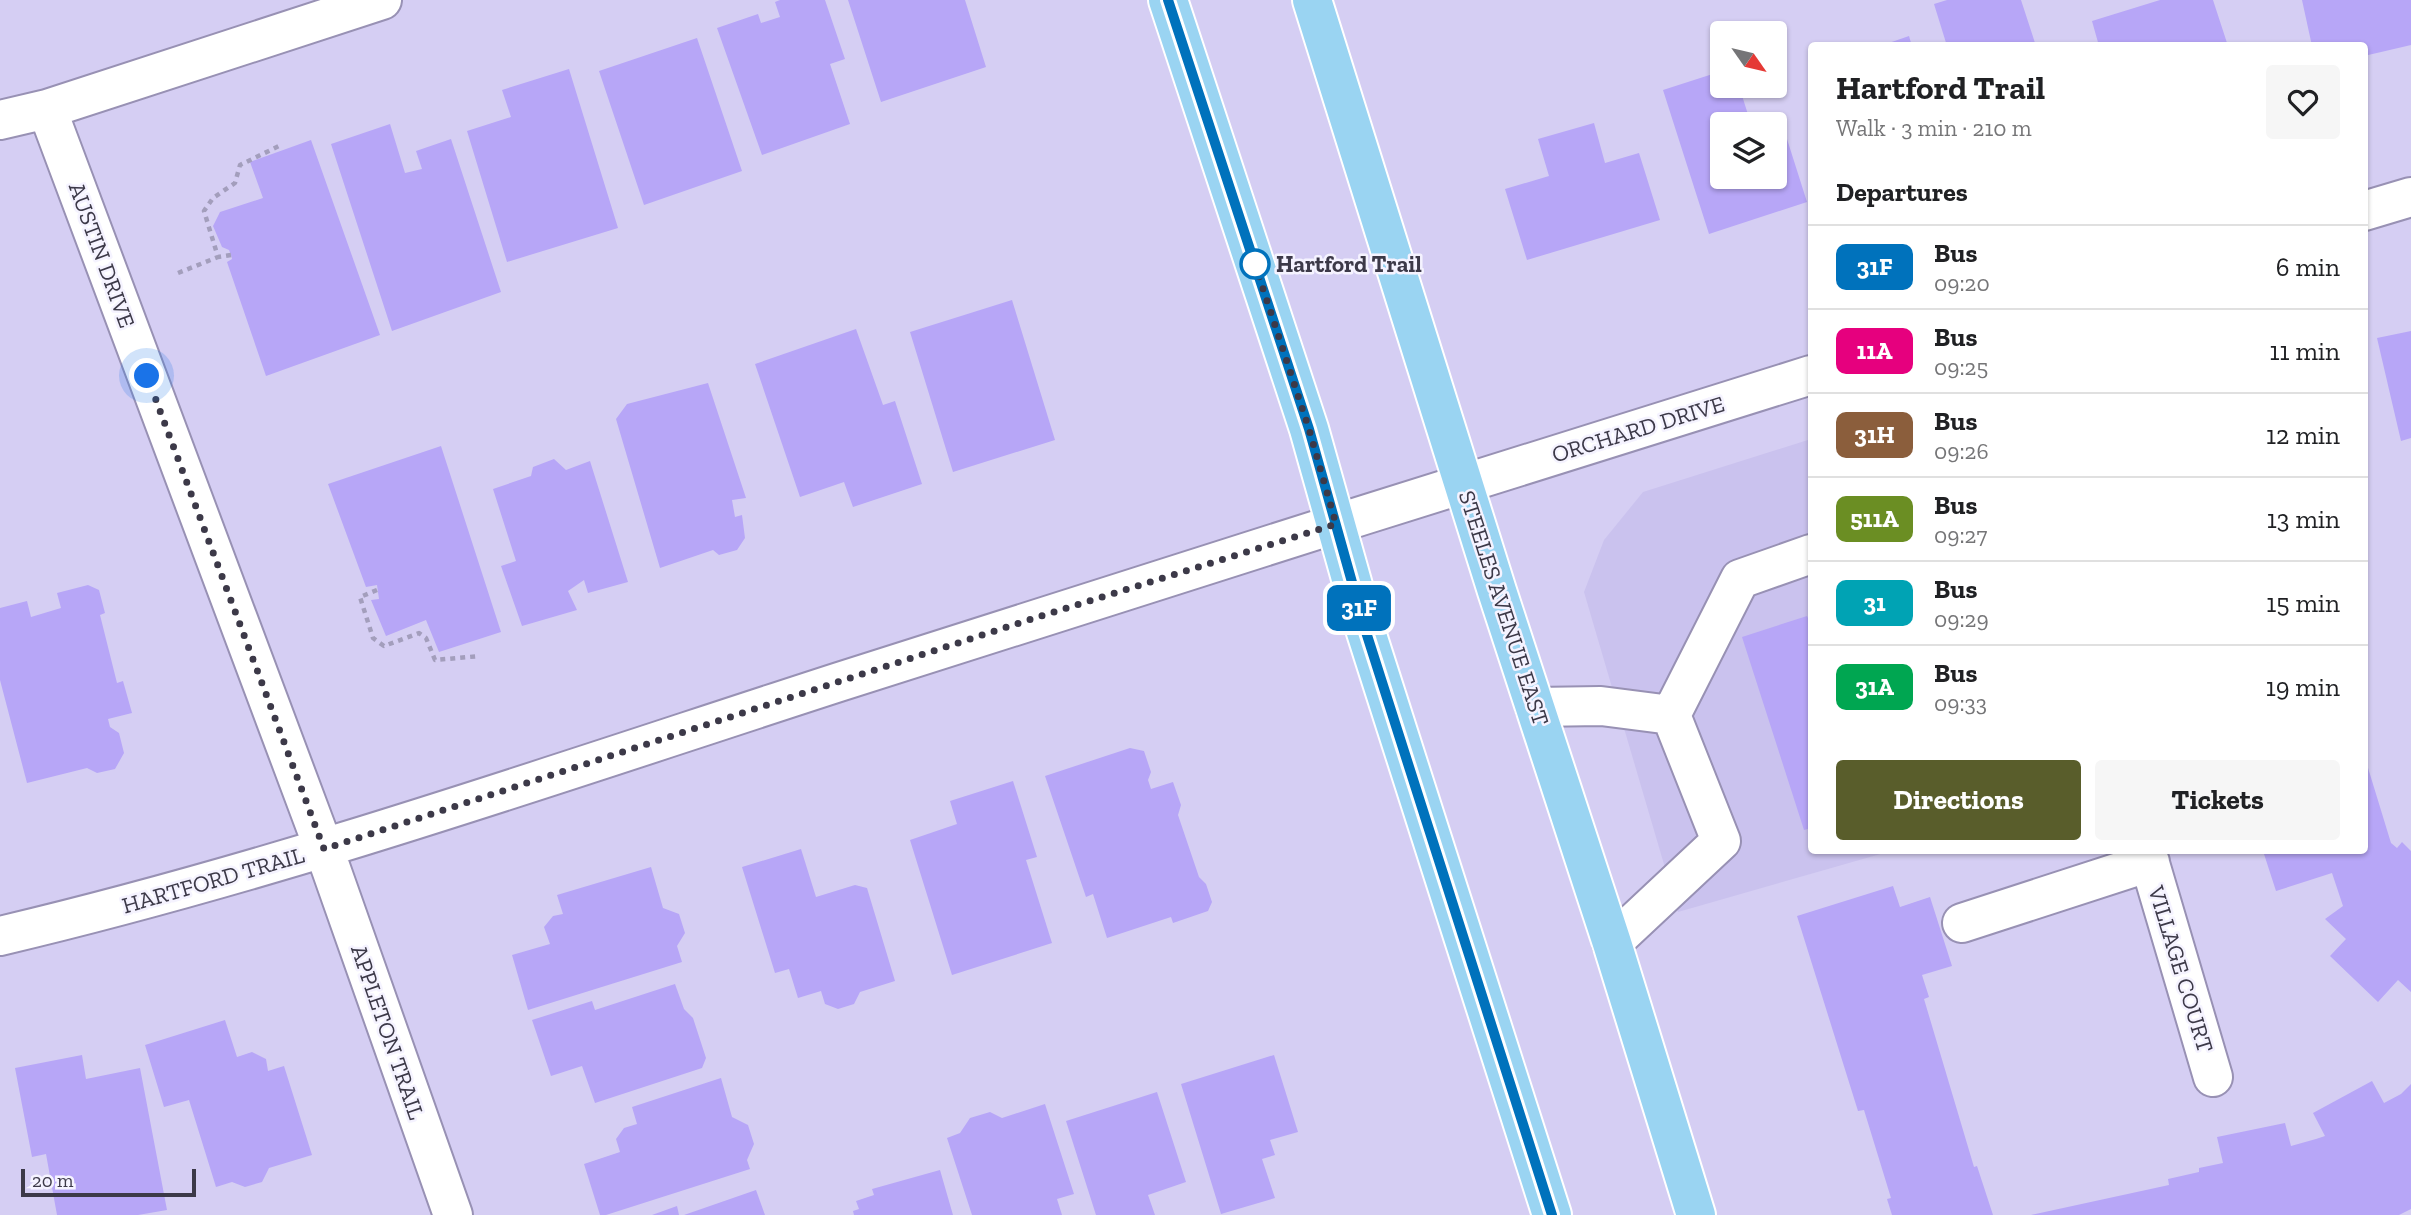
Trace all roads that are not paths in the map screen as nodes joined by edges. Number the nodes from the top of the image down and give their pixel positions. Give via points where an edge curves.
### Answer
1 (382, 0) edge
2 (1168, 0) edge
3 (1312, 0) edge
4 (47, 108) junction
5 (0, 120) edge
6 (2411, 197) edge
7 (2368, 211) edge
8 (1808, 376) edge
9 (1464, 484) junction
10 (1336, 524) junction
11 (1808, 555) edge
12 (1535, 707) junction
13 (1671, 715) junction
14 (324, 849) junction
15 (2148, 856) edge
16 (1962, 923) dead end
17 (0, 936) edge
18 (1612, 943) junction
19 (2213, 1077) dead end
20 (453, 1215) edge
21 (1552, 1215) edge
22 (1696, 1215) edge

1 - 4 street
2 - 10 main road via 1305,415
3 - 9 main road, STEELES AVENUE EAST
4 - 5 street
4 - 14 street, AUSTIN DRIVE
6 - 7 street
8 - 9 street, ORCHARD DRIVE
9 - 10 street, HARTFORD TRAIL
9 - 12 main road, STEELES AVENUE EAST
10 - 14 street, HARTFORD TRAIL
10 - 21 main road via 1366,632
11 - 13 street via 1740,579
12 - 13 street via 1601,706
12 - 18 main road, STEELES AVENUE EAST
13 - 18 street via 1721,841
14 - 17 street, HARTFORD TRAIL
14 - 20 street, APPLETON TRAIL
15 - 16 street, VILLAGE COURT
15 - 19 street, VILLAGE COURT
18 - 22 main road, STEELES AVENUE EAST

